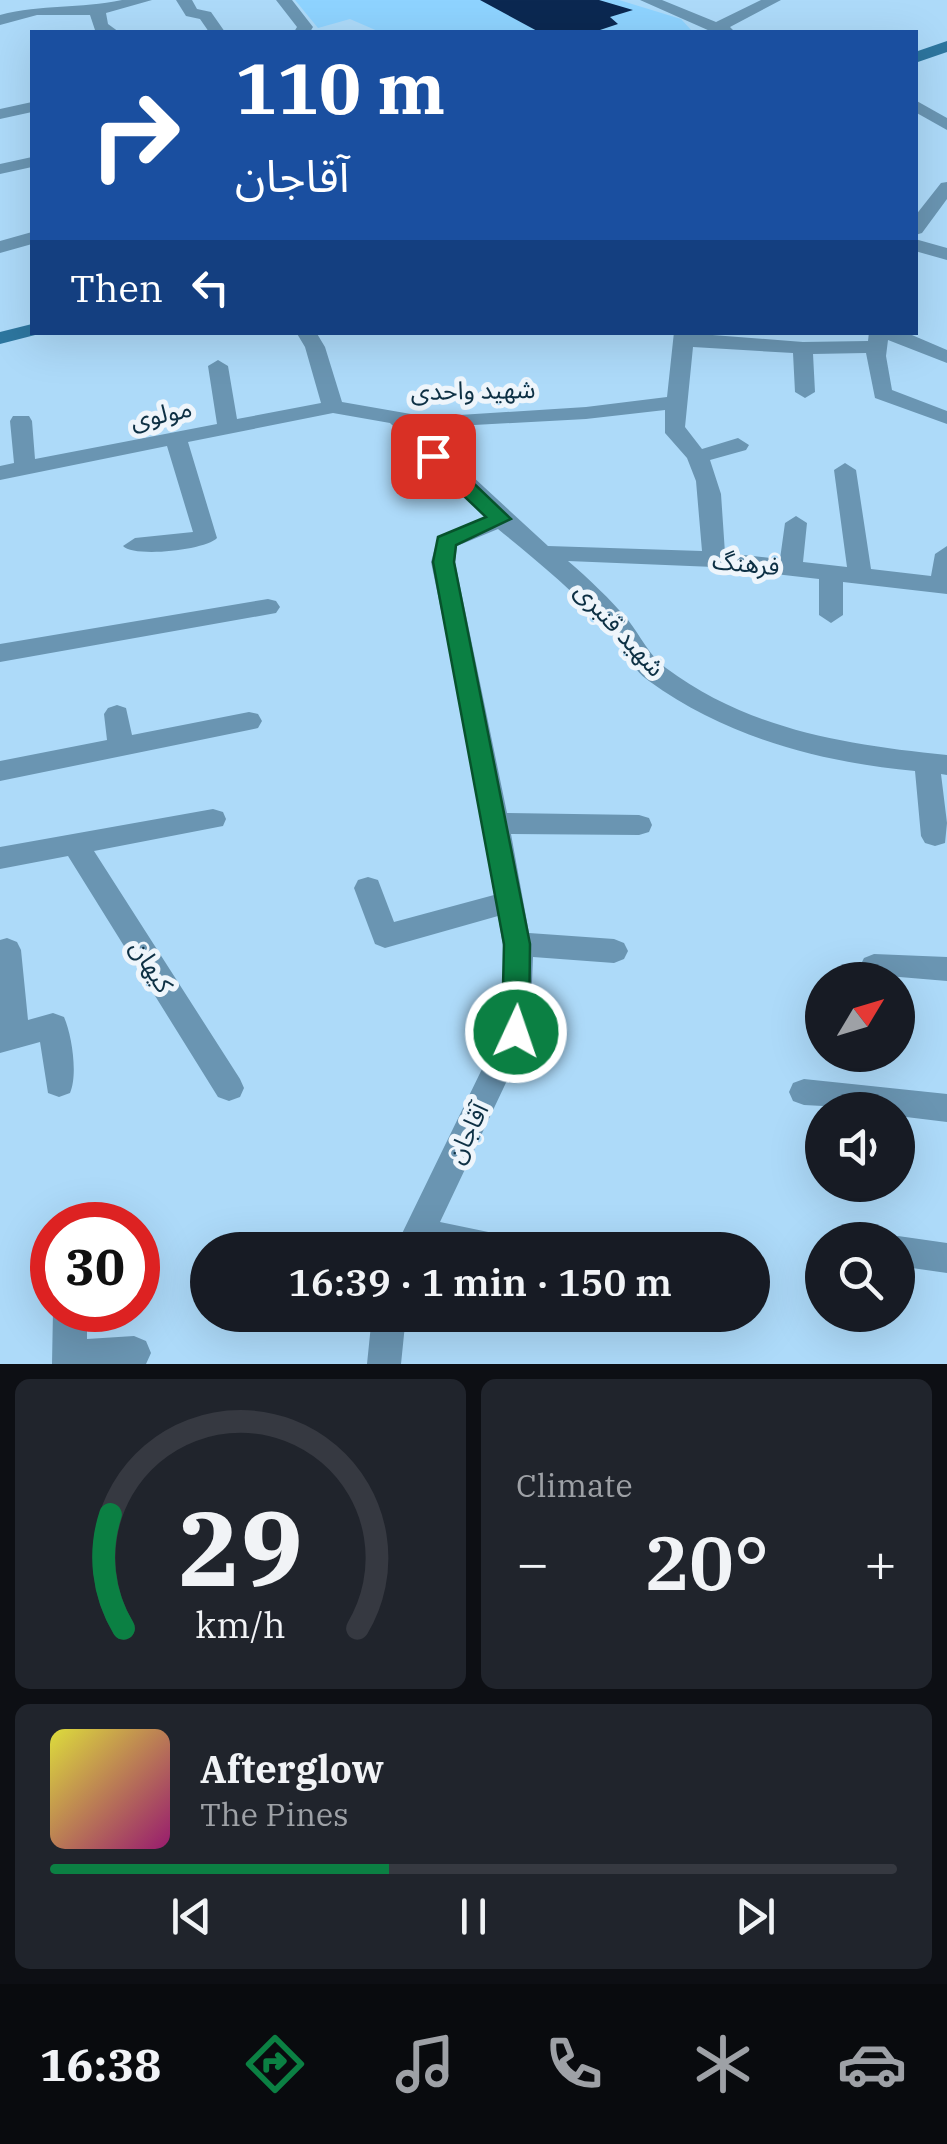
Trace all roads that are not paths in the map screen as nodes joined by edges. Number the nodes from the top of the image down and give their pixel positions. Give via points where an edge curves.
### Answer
1 (144, 0) edge
2 (184, 0) edge
3 (284, 0) edge
4 (648, 0) edge
5 (773, 0) edge
6 (681, 6) edge
7 (96, 10) junction
8 (0, 20) edge
9 (105, 30) edge
10 (216, 30) edge
11 (304, 30) edge
12 (718, 30) edge
13 (722, 30) edge
14 (947, 46) edge
15 (918, 57) edge
16 (918, 106) edge
17 (30, 108) edge
18 (0, 114) edge
19 (947, 124) edge
20 (30, 162) edge
21 (0, 168) edge
22 (947, 188) edge
23 (918, 222) edge
24 (30, 238) edge
25 (0, 246) edge
26 (918, 247) edge
27 (947, 254) edge
28 (30, 330) edge
29 (308, 335) edge
30 (683, 336) edge
31 (0, 338) edge
32 (881, 338) edge
33 (803, 348) junction
34 (947, 357) edge
35 (218, 366) dead end
36 (805, 392) dead end
37 (676, 402) junction
38 (333, 407) junction
39 (947, 418) edge
40 (398, 419) junction
41 (20, 421) dead end
42 (228, 428) junction
43 (176, 439) junction
44 (738, 445) dead end
45 (697, 457) junction
46 (25, 469) junction
47 (845, 470) dead end
48 (0, 473) edge
49 (500, 519) junction
50 (796, 523) dead end
51 (135, 546) dead end
52 (543, 554) junction
53 (947, 554) edge
54 (714, 559) junction
55 (791, 568) junction
56 (831, 572) junction
57 (860, 576) junction
58 (944, 586) edge
59 (268, 607) dead end
60 (831, 616) dead end
61 (0, 653) edge
62 (117, 714) dead end
63 (249, 721) dead end
64 (121, 747) junction
65 (942, 764) edge
66 (0, 771) edge
67 (213, 819) dead end
68 (496, 823) junction
69 (639, 825) dead end
70 (934, 836) dead end
71 (75, 844) junction
72 (0, 858) edge
73 (368, 888) dead end
74 (510, 902) junction
75 (517, 944) junction
76 (614, 951) dead end
77 (0, 952) edge
78 (915, 968) edge
79 (947, 969) edge
80 (7, 1038) edge
81 (59, 1084) dead end
82 (229, 1088) dead end
83 (804, 1092) dead end
84 (947, 1108) edge
85 (419, 1232) edge
86 (915, 1253) edge
87 (947, 1258) edge
88 (70, 1332) edge
89 (387, 1332) edge
90 (134, 1353) dead end
91 (69, 1360) edge
92 (384, 1364) edge

1 - 7 street
2 - 10 street
3 - 11 street
4 - 6 street
5 - 13 street
6 - 12 street
7 - 8 street via 37,10
7 - 9 street
14 - 15 main road
16 - 19 street
17 - 18 street
20 - 21 street
22 - 23 street
24 - 25 street
26 - 27 street
28 - 31 main road
29 - 38 street
30 - 33 street
30 - 37 street
32 - 33 street
32 - 34 street
32 - 39 street via 882,394
33 - 36 street
35 - 42 street
37 - 40 street, شهید واحدی via 488,421
37 - 45 street via 678,440
38 - 40 street, شهید واحدی
38 - 42 street, مولوی
40 - 49 street, شهید قنبری
41 - 46 street
42 - 43 street, مولوی
43 - 46 street, مولوی
43 - 51 street via 206,538
44 - 45 street
45 - 54 street via 712,505
46 - 48 street, مولوی
47 - 57 street
49 - 52 street, شهید قنبری
49 - 68 street, آقاجان via 446,542 443,562
50 - 55 street
52 - 54 street, فرهنگ
52 - 65 street, شهید قنبری via 592,597 654,673 728,716 782,739 868,758
53 - 58 street
54 - 55 street, فرهنگ
55 - 56 street, فرهنگ
56 - 57 street, فرهنگ
56 - 60 street
57 - 58 street, فرهنگ
59 - 61 street
62 - 64 street
63 - 64 street
64 - 66 street
65 - 70 street
67 - 71 street
68 - 69 street
68 - 74 street, آقاجان
71 - 72 street
71 - 82 street, کیهان
73 - 74 street via 385,936
74 - 75 street, آقاجان
75 - 76 street
75 - 85 street, آقاجان via 516,1032
77 - 80 street via 7,950
78 - 79 street
80 - 81 street via 52,1026
83 - 84 street
86 - 87 street
88 - 91 street
89 - 92 street
90 - 91 street

